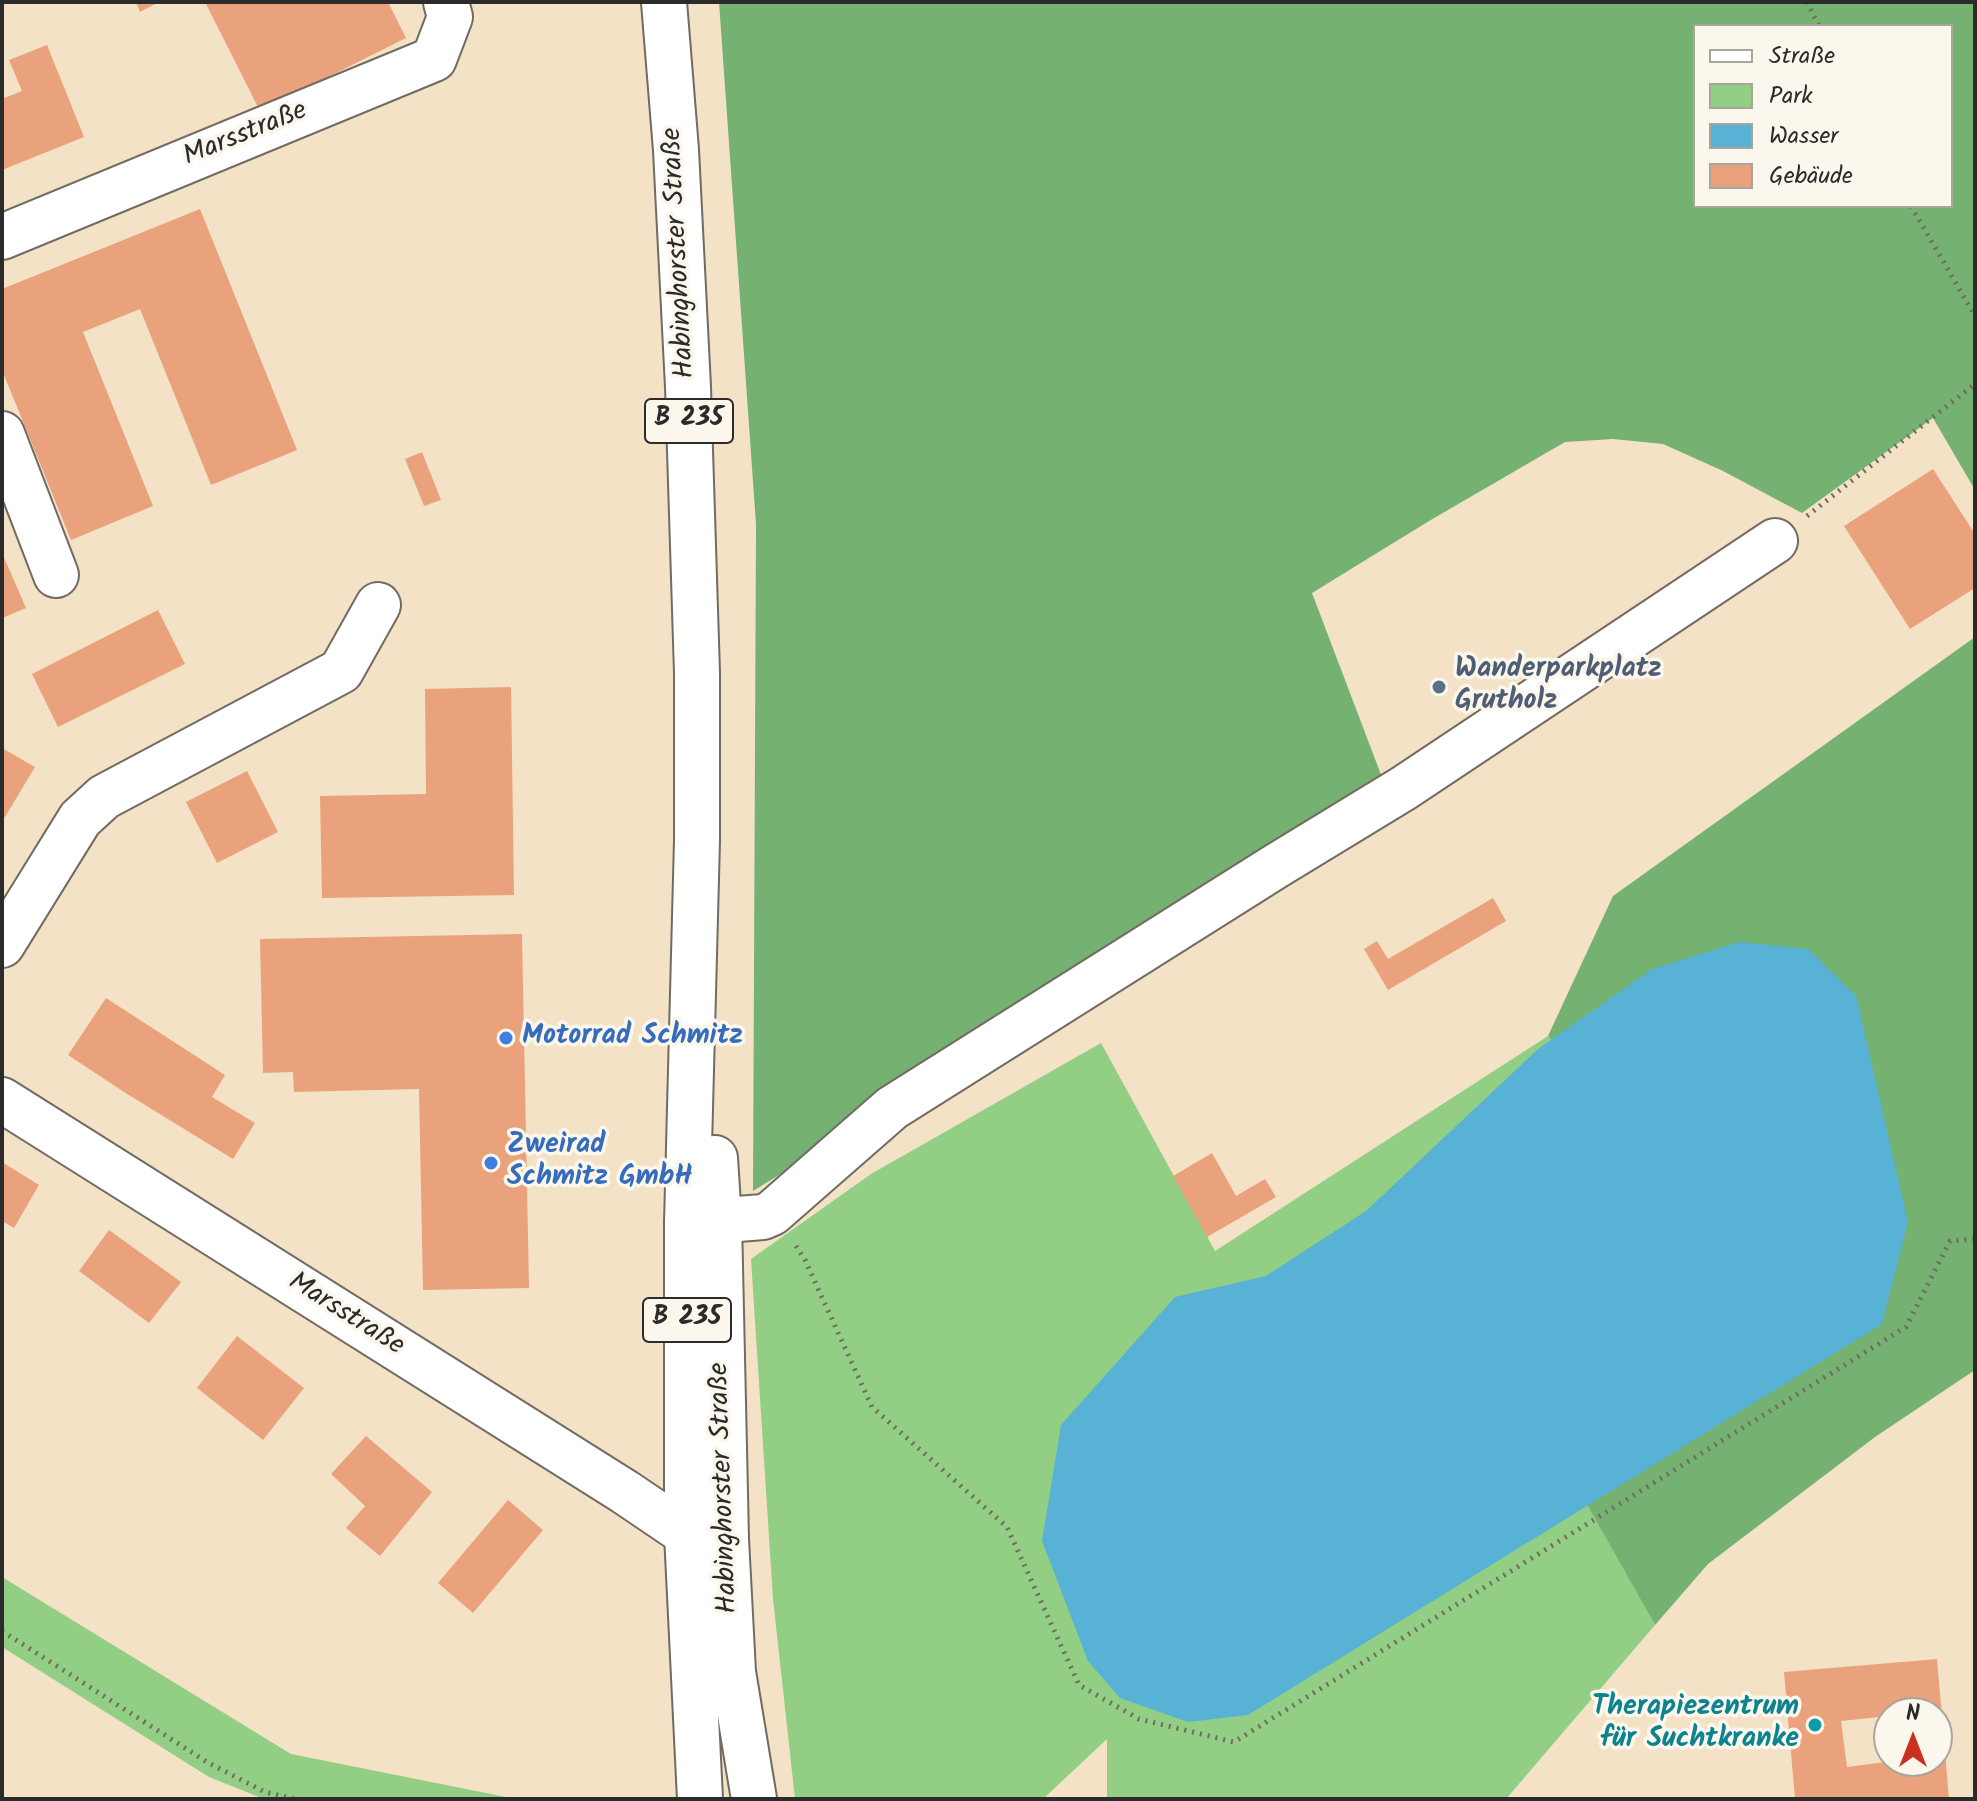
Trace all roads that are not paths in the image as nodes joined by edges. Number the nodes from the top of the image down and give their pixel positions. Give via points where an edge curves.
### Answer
1 (446, 2) edge
2 (664, 2) edge
3 (2, 237) edge
4 (2, 434) edge
5 (1775, 541) road end
6 (56, 575) dead end
7 (378, 605) dead end
8 (2, 945) edge
9 (2, 1100) edge
10 (703, 1222) junction
11 (687, 1534) junction
12 (733, 1672) junction
13 (700, 1799) edge
14 (754, 1799) edge

1 - 3 main road, Marsstraße via 450,17 434,59
2 - 10 main road, Habinghorster Straße / B 235 via 688,387
4 - 6 main road
5 - 10 main road via 1404,788 892,1108 772,1213
7 - 8 main road via 341,671 104,797 80,819
9 - 11 main road, Marsstraße
10 - 11 main road, Habinghorster Straße / B 235
10 - 12 main road, Habinghorster Straße / B 235
11 - 12 main road via 706,1551 712,1621
11 - 13 main road, Habinghorster Straße / B 235
12 - 14 main road, Habinghorster Straße / B 235

